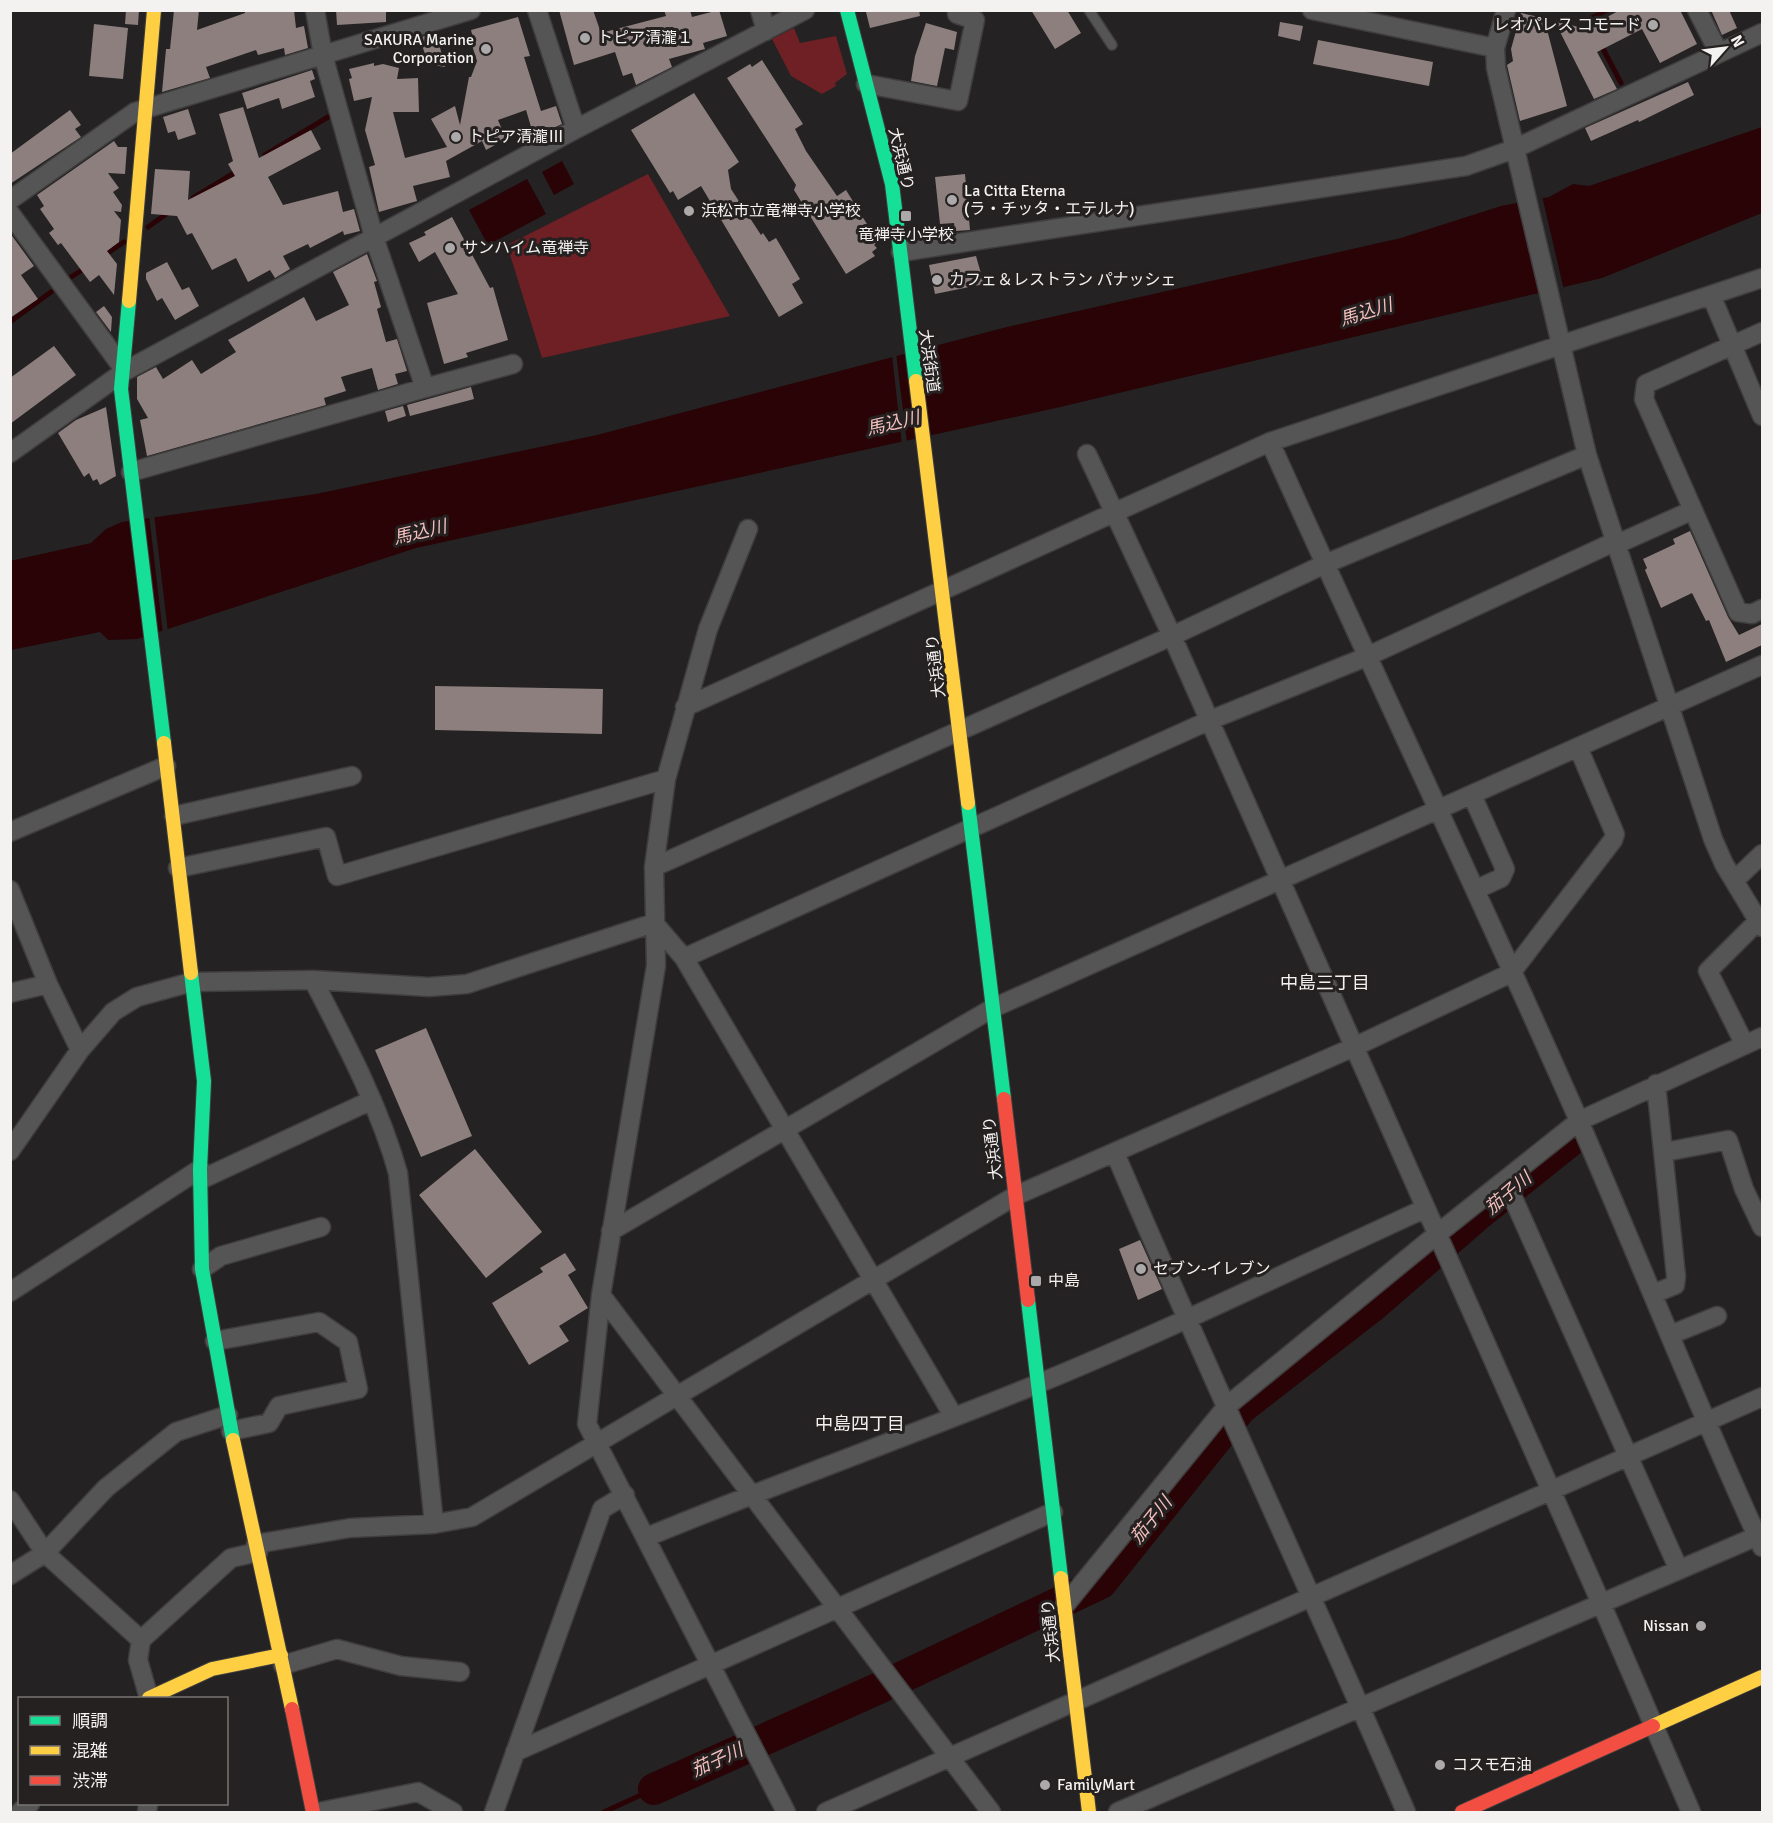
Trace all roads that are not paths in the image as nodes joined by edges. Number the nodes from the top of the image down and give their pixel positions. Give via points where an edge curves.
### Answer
1 (154, 10) edge
2 (315, 10) edge
3 (471, 10) edge
4 (537, 10) edge
5 (760, 10) edge
6 (806, 10) edge
7 (847, 10) edge
8 (958, 10) edge
9 (1089, 10) edge
10 (1311, 10) edge
11 (1697, 10) edge
12 (1506, 11) edge
13 (766, 31) junction
14 (1762, 33) edge
15 (1112, 45) dead end
16 (1495, 48) junction
17 (1719, 53) junction
18 (323, 55) junction
19 (866, 84) junction
20 (147, 108) junction
21 (576, 129) junction
22 (1514, 149) junction
23 (10, 200) edge
24 (10, 213) edge
25 (375, 237) junction
26 (902, 252) junction
27 (1762, 278) edge
28 (1711, 295) junction
29 (907, 317) joint
30 (1762, 332) edge
31 (1558, 340) junction
32 (1732, 346) junction
33 (513, 364) dead end
34 (125, 371) junction
35 (424, 388) junction
36 (1762, 416) edge
37 (1270, 442) junction
38 (10, 453) edge
39 (1087, 454) dead end
40 (1587, 455) junction
41 (132, 480) junction
42 (929, 480) joint
43 (1693, 510) junction
44 (1116, 513) junction
45 (748, 529) dead end
46 (1614, 543) junction
47 (1324, 564) junction
48 (943, 590) junction
49 (1762, 609) edge
50 (1172, 636) junction
51 (1366, 657) junction
52 (1762, 665) edge
53 (1668, 705) junction
54 (685, 707) junction
55 (1208, 721) junction
56 (960, 730) junction
57 (1578, 747) junction
58 (166, 766) junction
59 (352, 776) dead end
60 (666, 779) junction
61 (1472, 795) junction
62 (1438, 809) junction
63 (174, 816) junction
64 (972, 828) junction
65 (10, 832) edge
66 (1762, 854) edge
67 (654, 867) junction
68 (178, 868) junction
69 (1280, 881) junction
70 (1734, 881) junction
71 (1475, 890) junction
72 (10, 891) edge
73 (654, 923) junction
74 (1760, 924) edge
75 (684, 958) junction
76 (1511, 973) junction
77 (313, 980) junction
78 (192, 982) junction
79 (48, 984) junction
80 (10, 993) edge
81 (993, 1008) junction
82 (1762, 1037) edge
83 (1745, 1045) junction
84 (1354, 1047) junction
85 (80, 1050) junction
86 (1656, 1084) junction
87 (372, 1100) junction
88 (1579, 1121) junction
89 (786, 1131) junction
90 (10, 1151) edge
91 (1665, 1152) junction
92 (1115, 1153) junction
93 (200, 1175) junction
94 (1505, 1180) junction
95 (1015, 1196) junction
96 (1424, 1209) junction
97 (321, 1227) dead end
98 (1762, 1227) edge
99 (610, 1231) junction
100 (1436, 1235) junction
101 (202, 1269) junction
102 (874, 1281) junction
103 (10, 1292) edge
104 (1653, 1294) junction
105 (601, 1295) junction
106 (1717, 1316) dead end
107 (1186, 1319) junction
108 (1670, 1335) junction
109 (215, 1341) junction
110 (1037, 1384) junction
111 (1762, 1397) edge
112 (677, 1398) junction
113 (1227, 1406) junction
114 (954, 1417) junction
115 (1708, 1421) junction
116 (230, 1423) junction
117 (599, 1445) junction
118 (1630, 1457) junction
119 (1552, 1493) junction
120 (750, 1494) junction
121 (625, 1495) junction
122 (10, 1500) edge
123 (1053, 1512) junction
124 (435, 1524) junction
125 (647, 1537) junction
126 (1761, 1540) edge
127 (257, 1548) junction
128 (45, 1553) junction
129 (1679, 1570) junction
130 (10, 1575) edge
131 (1312, 1597) junction
132 (1601, 1603) junction
133 (1065, 1605) junction
134 (836, 1607) junction
135 (141, 1640) junction
136 (282, 1660) junction
137 (711, 1664) junction
138 (460, 1672) dead end
139 (1762, 1677) edge
140 (149, 1697) edge
141 (151, 1697) edge
142 (1075, 1703) junction
143 (1360, 1706) junction
144 (1653, 1725) junction
145 (515, 1752) junction
146 (951, 1759) junction
147 (313, 1812) edge
148 (319, 1812) edge
149 (453, 1812) edge
150 (494, 1812) edge
151 (786, 1812) edge
152 (826, 1812) edge
153 (991, 1812) edge
154 (1089, 1812) edge
155 (1118, 1812) edge
156 (1406, 1812) edge
157 (1462, 1812) edge
158 (1691, 1812) edge

1 - 20 street
2 - 18 street
3 - 18 street
4 - 21 street
5 - 13 street
6 - 13 street
7 - 19 street, 大浜通り
8 - 19 street via 957,14 975,20 958,100
9 - 15 lane
10 - 16 street
11 - 17 street
12 - 16 street
13 - 21 street
14 - 17 street
16 - 22 street
17 - 22 street
18 - 20 street
18 - 25 street
19 - 26 street, 大浜通り via 891,184
20 - 23 street via 135,112
20 - 34 street
21 - 25 street
22 - 26 street via 1456,168
22 - 31 street
24 - 34 street
25 - 34 street
25 - 35 street
26 - 29 street, 大浜通り
27 - 28 street
28 - 31 street
28 - 32 street
29 - 42 street, 大浜街道
30 - 32 street
31 - 37 street
31 - 40 street
32 - 36 street
32 - 43 street via 1646,384 1643,392
33 - 35 street
34 - 38 street
34 - 41 street via 121,389
35 - 41 street
37 - 44 street
37 - 47 street
39 - 44 street
40 - 46 street
40 - 47 street
41 - 58 street
42 - 48 street, 大浜通り
43 - 46 street
43 - 49 street via 1738,612 1752,614
44 - 48 street
44 - 50 street
45 - 54 street via 708,629
46 - 51 street
46 - 53 street
47 - 50 street
47 - 51 street
48 - 54 street
48 - 56 street, 大浜通り
50 - 55 street
50 - 56 street
51 - 55 street
51 - 62 street
52 - 53 street
53 - 57 street
53 - 70 street via 1713,839
54 - 60 street
55 - 64 street
55 - 69 street
56 - 64 street, 大浜通り
56 - 67 street
57 - 61 street
57 - 76 street via 1615,834
58 - 63 street
58 - 65 street
59 - 63 street
60 - 67 street
60 - 68 street via 337,876 326,837
61 - 62 street
61 - 71 street via 1505,869 1501,878
62 - 69 street
62 - 71 street
63 - 68 street
64 - 75 street
64 - 81 street, 大浜通り
66 - 70 street
67 - 73 street
68 - 78 street
69 - 81 street
69 - 84 street
70 - 74 street
71 - 76 street
72 - 79 street
73 - 75 street
73 - 77 street via 467,984 429,987
73 - 99 street via 656,966
74 - 83 street via 1708,971
75 - 89 street
76 - 84 street
76 - 88 street
77 - 78 street
77 - 87 street
78 - 85 street via 137,997 113,1012
78 - 93 street via 204,1081
79 - 80 street
79 - 85 street
81 - 89 street
81 - 95 street, 大浜通り
82 - 83 street
83 - 86 street
84 - 92 street
84 - 96 street
85 - 90 street
86 - 88 street
86 - 91 street
87 - 93 street
87 - 124 street via 398,1173
88 - 94 street
88 - 104 street
89 - 99 street
89 - 102 street
91 - 98 street via 1728,1140
91 - 104 street via 1676,1276 1675,1285
92 - 95 street
92 - 107 street
93 - 101 street
93 - 103 street
94 - 100 street
94 - 118 street
95 - 102 street
95 - 110 street, 大浜通り
96 - 100 street
96 - 107 street
97 - 101 street via 221,1256
99 - 105 street
100 - 113 street
100 - 119 street
101 - 109 street
102 - 112 street
102 - 114 street
104 - 108 street
105 - 112 street
105 - 117 street via 587,1424
106 - 108 street
107 - 110 street
107 - 113 street
108 - 115 street
109 - 116 street
109 - 116 street via 319,1323 348,1342 358,1389 279,1406 269,1423
110 - 114 street
110 - 123 street, 大浜通り
111 - 115 street
112 - 117 street
112 - 120 street
113 - 131 street
113 - 133 street
114 - 120 street
115 - 118 street
115 - 126 street
116 - 127 street
116 - 128 street via 176,1432 106,1488
117 - 121 street
117 - 124 street via 472,1517
118 - 119 street
118 - 129 street
119 - 131 street
119 - 132 street
120 - 125 street
120 - 134 street
121 - 125 street
121 - 145 street via 602,1509
122 - 128 street
123 - 133 street, 大浜通り
123 - 134 street
124 - 127 street via 350,1528
125 - 137 street
126 - 129 street
127 - 135 street via 231,1558
127 - 136 street
128 - 130 street
128 - 135 street
129 - 132 street
131 - 142 street
131 - 143 street
132 - 143 street
132 - 144 street
133 - 142 street, 大浜通り
134 - 137 street
134 - 146 street
135 - 140 street via 138,1660
136 - 138 street via 337,1649 402,1666
136 - 141 street via 250,1659 191,1675
136 - 147 street
137 - 145 street
137 - 151 street
139 - 144 street
142 - 146 street
142 - 154 street, 大浜通り
143 - 155 street
143 - 156 street
144 - 157 street
144 - 158 street
145 - 150 street
146 - 152 street
146 - 153 street
148 - 149 street via 418,1792

